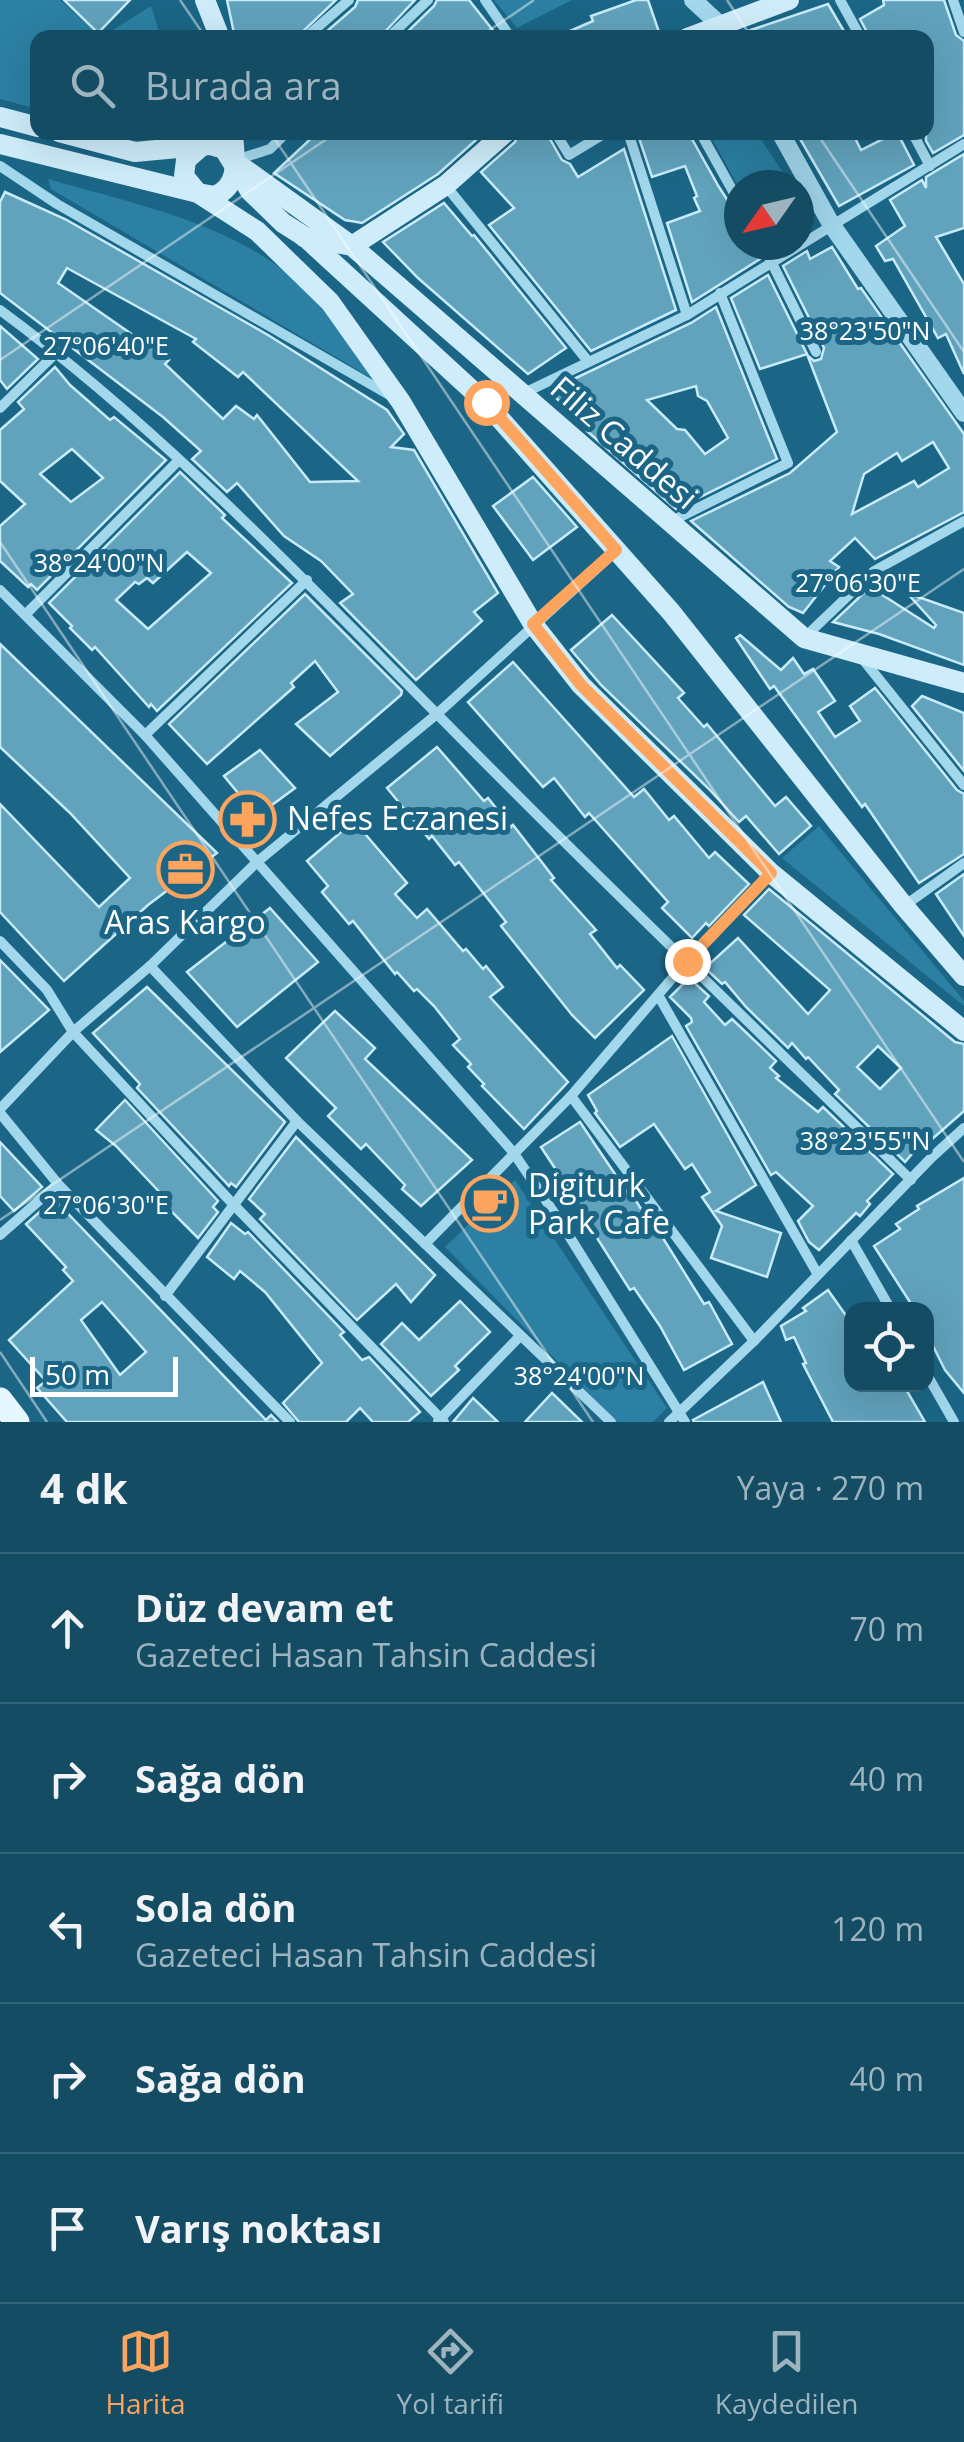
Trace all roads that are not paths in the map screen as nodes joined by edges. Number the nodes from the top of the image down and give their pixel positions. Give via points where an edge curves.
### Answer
1 (194, 0) edge
2 (206, 0) edge
3 (349, 0) edge
4 (428, 0) edge
5 (485, 0) edge
6 (693, 0) edge
7 (788, 0) edge
8 (840, 0) edge
9 (953, 0) edge
10 (204, 30) edge
11 (217, 30) edge
12 (313, 30) edge
13 (396, 30) edge
14 (506, 30) edge
15 (723, 30) edge
16 (726, 30) edge
17 (856, 30) edge
18 (964, 32) edge
19 (0, 117) edge
20 (30, 125) edge
21 (89, 140) edge
22 (191, 140) edge
23 (198, 140) edge
24 (206, 140) edge
25 (233, 140) edge
26 (280, 140) edge
27 (497, 140) edge
28 (560, 140) edge
29 (593, 140) edge
30 (631, 140) edge
31 (704, 140) edge
32 (784, 140) edge
33 (916, 140) edge
34 (0, 144) edge
35 (964, 144) edge
36 (234, 161) junction
37 (0, 166) edge
38 (930, 166) junction
39 (724, 175) edge
40 (446, 185) junction
41 (198, 194) junction
42 (831, 224) junction
43 (257, 231) junction
44 (305, 237) junction
45 (352, 246) junction
46 (772, 260) edge
47 (774, 264) junction
48 (720, 293) junction
49 (0, 310) edge
50 (687, 315) junction
51 (57, 352) junction
52 (816, 352) dead end
53 (586, 360) junction
54 (521, 394) junction
55 (401, 402) junction
56 (0, 408) edge
57 (964, 412) edge
58 (179, 460) junction
59 (964, 520) edge
60 (669, 522) junction
61 (616, 550) junction
62 (307, 580) junction
63 (0, 590) edge
64 (26, 614) junction
65 (533, 624) junction
66 (804, 638) junction
67 (859, 655) junction
68 (964, 683) edge
69 (437, 714) junction
70 (145, 736) junction
71 (964, 785) edge
72 (258, 862) junction
73 (964, 862) edge
74 (771, 873) junction
75 (904, 906) junction
76 (0, 941) edge
77 (687, 961) junction
78 (150, 966) junction
79 (964, 976) edge
80 (658, 995) junction
81 (964, 1031) edge
82 (74, 1032) junction
83 (571, 1096) junction
84 (0, 1111) edge
85 (296, 1121) junction
86 (964, 1128) edge
87 (512, 1152) junction
88 (910, 1180) junction
89 (58, 1184) junction
90 (232, 1203) junction
91 (0, 1235) edge
92 (851, 1240) junction
93 (425, 1244) junction
94 (817, 1273) junction
95 (164, 1296) junction
96 (886, 1302) edge
97 (520, 1336) junction
98 (754, 1341) junction
99 (934, 1387) edge
100 (0, 1400) edge
101 (682, 1417) edge
102 (441, 1421) edge
103 (17, 1422) edge
104 (290, 1422) edge
105 (611, 1422) edge
106 (670, 1422) edge
107 (954, 1422) edge

1 - 10 main road
2 - 11 main road
3 - 12 street
4 - 13 street
5 - 14 street
6 - 15 street
7 - 16 main road
8 - 17 street
9 - 18 street
19 - 20 main road
21 - 22 main road via 135,152
23 - 41 main road via 184,168
24 - 36 main road
25 - 36 main road
26 - 36 street
27 - 40 main road
28 - 29 street via 569,154
30 - 50 street
31 - 39 street
32 - 42 street
33 - 38 street
34 - 41 main road
35 - 38 street
36 - 41 main road via 230,186 216,196
36 - 44 main road via 250,191
36 - 45 main road, Filiz Caddesi
37 - 55 street
38 - 42 street
40 - 45 main road
40 - 53 street
41 - 43 main road
42 - 47 street
42 - 57 street
43 - 44 main road
43 - 55 main road via 330,302
44 - 45 main road
44 - 61 main road via 486,402
45 - 54 main road, Filiz Caddesi
46 - 47 street
47 - 48 street
47 - 52 street
48 - 50 street
48 - 60 street via 788,463
49 - 51 street
50 - 53 street
51 - 56 street
51 - 58 street
53 - 54 street
54 - 60 main road, Filiz Caddesi
55 - 65 main road
58 - 62 street
58 - 64 street
59 - 66 street via 874,571
60 - 66 main road, Filiz Caddesi
61 - 65 street
61 - 75 main road
62 - 69 street
62 - 70 street
63 - 64 street
64 - 70 street
65 - 69 street
65 - 74 main road via 581,685
66 - 67 main road, Filiz Caddesi
67 - 68 main road, Filiz Caddesi
67 - 71 street
69 - 72 street
69 - 77 street
70 - 72 street
72 - 78 street
72 - 87 street
73 - 75 street
74 - 77 street
74 - 81 main road
75 - 79 main road
76 - 82 street via 47,990
77 - 80 street
77 - 88 street
78 - 82 street
78 - 85 street
80 - 83 street
80 - 94 street
82 - 84 street
82 - 90 street
83 - 87 street
83 - 98 street
84 - 89 street
85 - 90 street
85 - 93 street
86 - 88 street
87 - 93 street
87 - 101 street
88 - 92 street
89 - 91 street
89 - 95 street
90 - 95 street
90 - 102 street
92 - 94 street
92 - 96 street
93 - 97 street
94 - 98 street
95 - 104 street
97 - 102 street
97 - 105 street
98 - 101 street
99 - 107 street
100 - 103 main road
101 - 106 street

